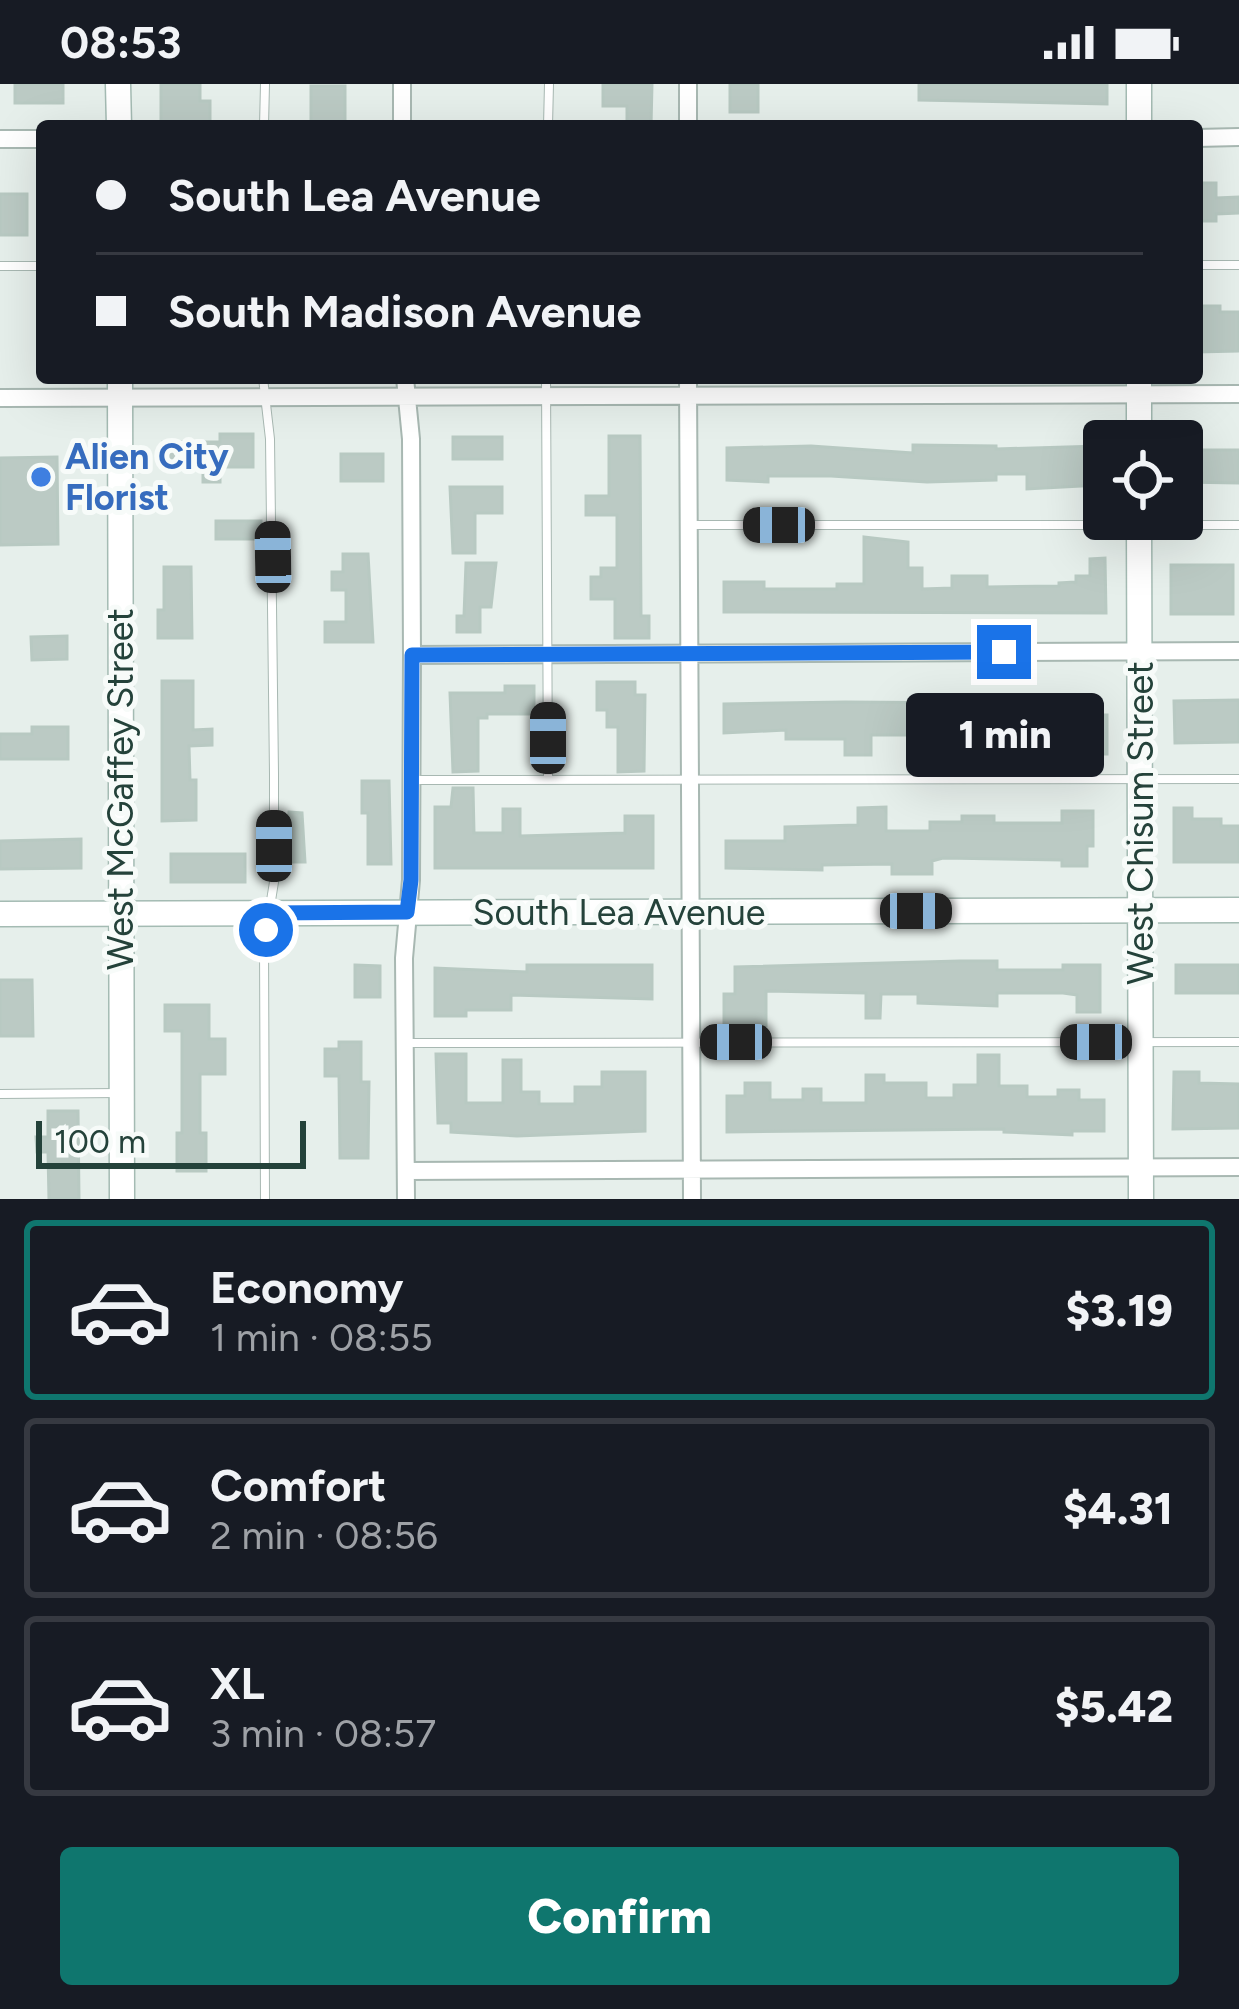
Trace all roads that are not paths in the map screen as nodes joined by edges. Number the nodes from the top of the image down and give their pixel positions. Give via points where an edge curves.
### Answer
1 (118, 84) edge
2 (265, 84) edge
3 (402, 84) edge
4 (549, 84) edge
5 (688, 84) edge
6 (1139, 84) edge
7 (118, 120) edge
8 (263, 120) edge
9 (402, 120) edge
10 (548, 120) edge
11 (688, 120) edge
12 (1139, 120) edge
13 (1239, 137) edge
14 (1203, 138) edge
15 (0, 139) edge
16 (36, 139) edge
17 (1203, 265) edge
18 (1239, 265) edge
19 (0, 266) edge
20 (36, 266) edge
21 (406, 384) edge
22 (828, 386) edge
23 (997, 386) edge
24 (1139, 386) edge
25 (546, 387) edge
26 (688, 387) edge
27 (120, 388) edge
28 (264, 388) edge
29 (1239, 394) edge
30 (0, 398) edge
31 (407, 398) junction
32 (1139, 420) edge
33 (1083, 522) edge
34 (1203, 524) edge
35 (1239, 525) edge
36 (689, 526) junction
37 (1139, 540) edge
38 (1139, 651) junction
39 (1239, 651) edge
40 (691, 652) junction
41 (548, 653) junction
42 (412, 655) junction
43 (1239, 779) edge
44 (411, 780) junction
45 (548, 780) junction
46 (691, 780) junction
47 (1140, 780) junction
48 (1141, 910) junction
49 (1239, 910) edge
50 (692, 911) junction
51 (407, 912) junction
52 (268, 913) junction
53 (0, 914) edge
54 (121, 914) junction
55 (692, 1042) junction
56 (1141, 1042) junction
57 (1239, 1042) edge
58 (405, 1043) junction
59 (0, 1094) edge
60 (121, 1094) junction
61 (1141, 1167) junction
62 (1239, 1167) edge
63 (692, 1168) junction
64 (406, 1171) junction
65 (122, 1199) edge
66 (265, 1199) edge
67 (406, 1199) edge
68 (692, 1199) edge
69 (1141, 1199) edge

1 - 7 street
2 - 8 lane
3 - 9 street
4 - 10 lane
5 - 11 street
6 - 12 street
13 - 14 street
15 - 16 street
17 - 18 lane
19 - 20 lane
21 - 31 street
22 - 23 street
22 - 26 street
23 - 24 street
24 - 29 street
24 - 32 street
25 - 26 street
25 - 31 street
25 - 41 lane
26 - 36 street
27 - 28 street
27 - 30 street
27 - 54 street, West McGaffey Street
28 - 31 street
28 - 52 lane via 273,557
31 - 42 street
33 - 36 lane
34 - 35 lane
36 - 40 street
37 - 38 street, West Chisum Street
38 - 39 street
38 - 40 street
38 - 47 street, West Chisum Street
40 - 41 street
40 - 46 street
41 - 42 street
41 - 45 lane
42 - 44 street
43 - 47 lane
44 - 45 lane
44 - 51 street
45 - 46 lane
46 - 47 lane
46 - 50 street
47 - 48 street, West Chisum Street
48 - 49 street, South Lea Avenue
48 - 50 street, South Lea Avenue
48 - 56 street, West Chisum Street
50 - 51 street, South Lea Avenue
50 - 55 street
51 - 52 street, South Lea Avenue
51 - 58 street
52 - 54 street, South Lea Avenue
52 - 66 lane
53 - 54 street, South Lea Avenue
54 - 60 street, West McGaffey Street
55 - 56 lane
55 - 58 lane
55 - 63 street
56 - 57 lane
56 - 61 street, West Chisum Street
58 - 64 street
59 - 60 lane
60 - 65 street, West McGaffey Street
61 - 62 street
61 - 63 street
61 - 69 street, West Chisum Street
63 - 64 street
63 - 68 street
64 - 67 street

